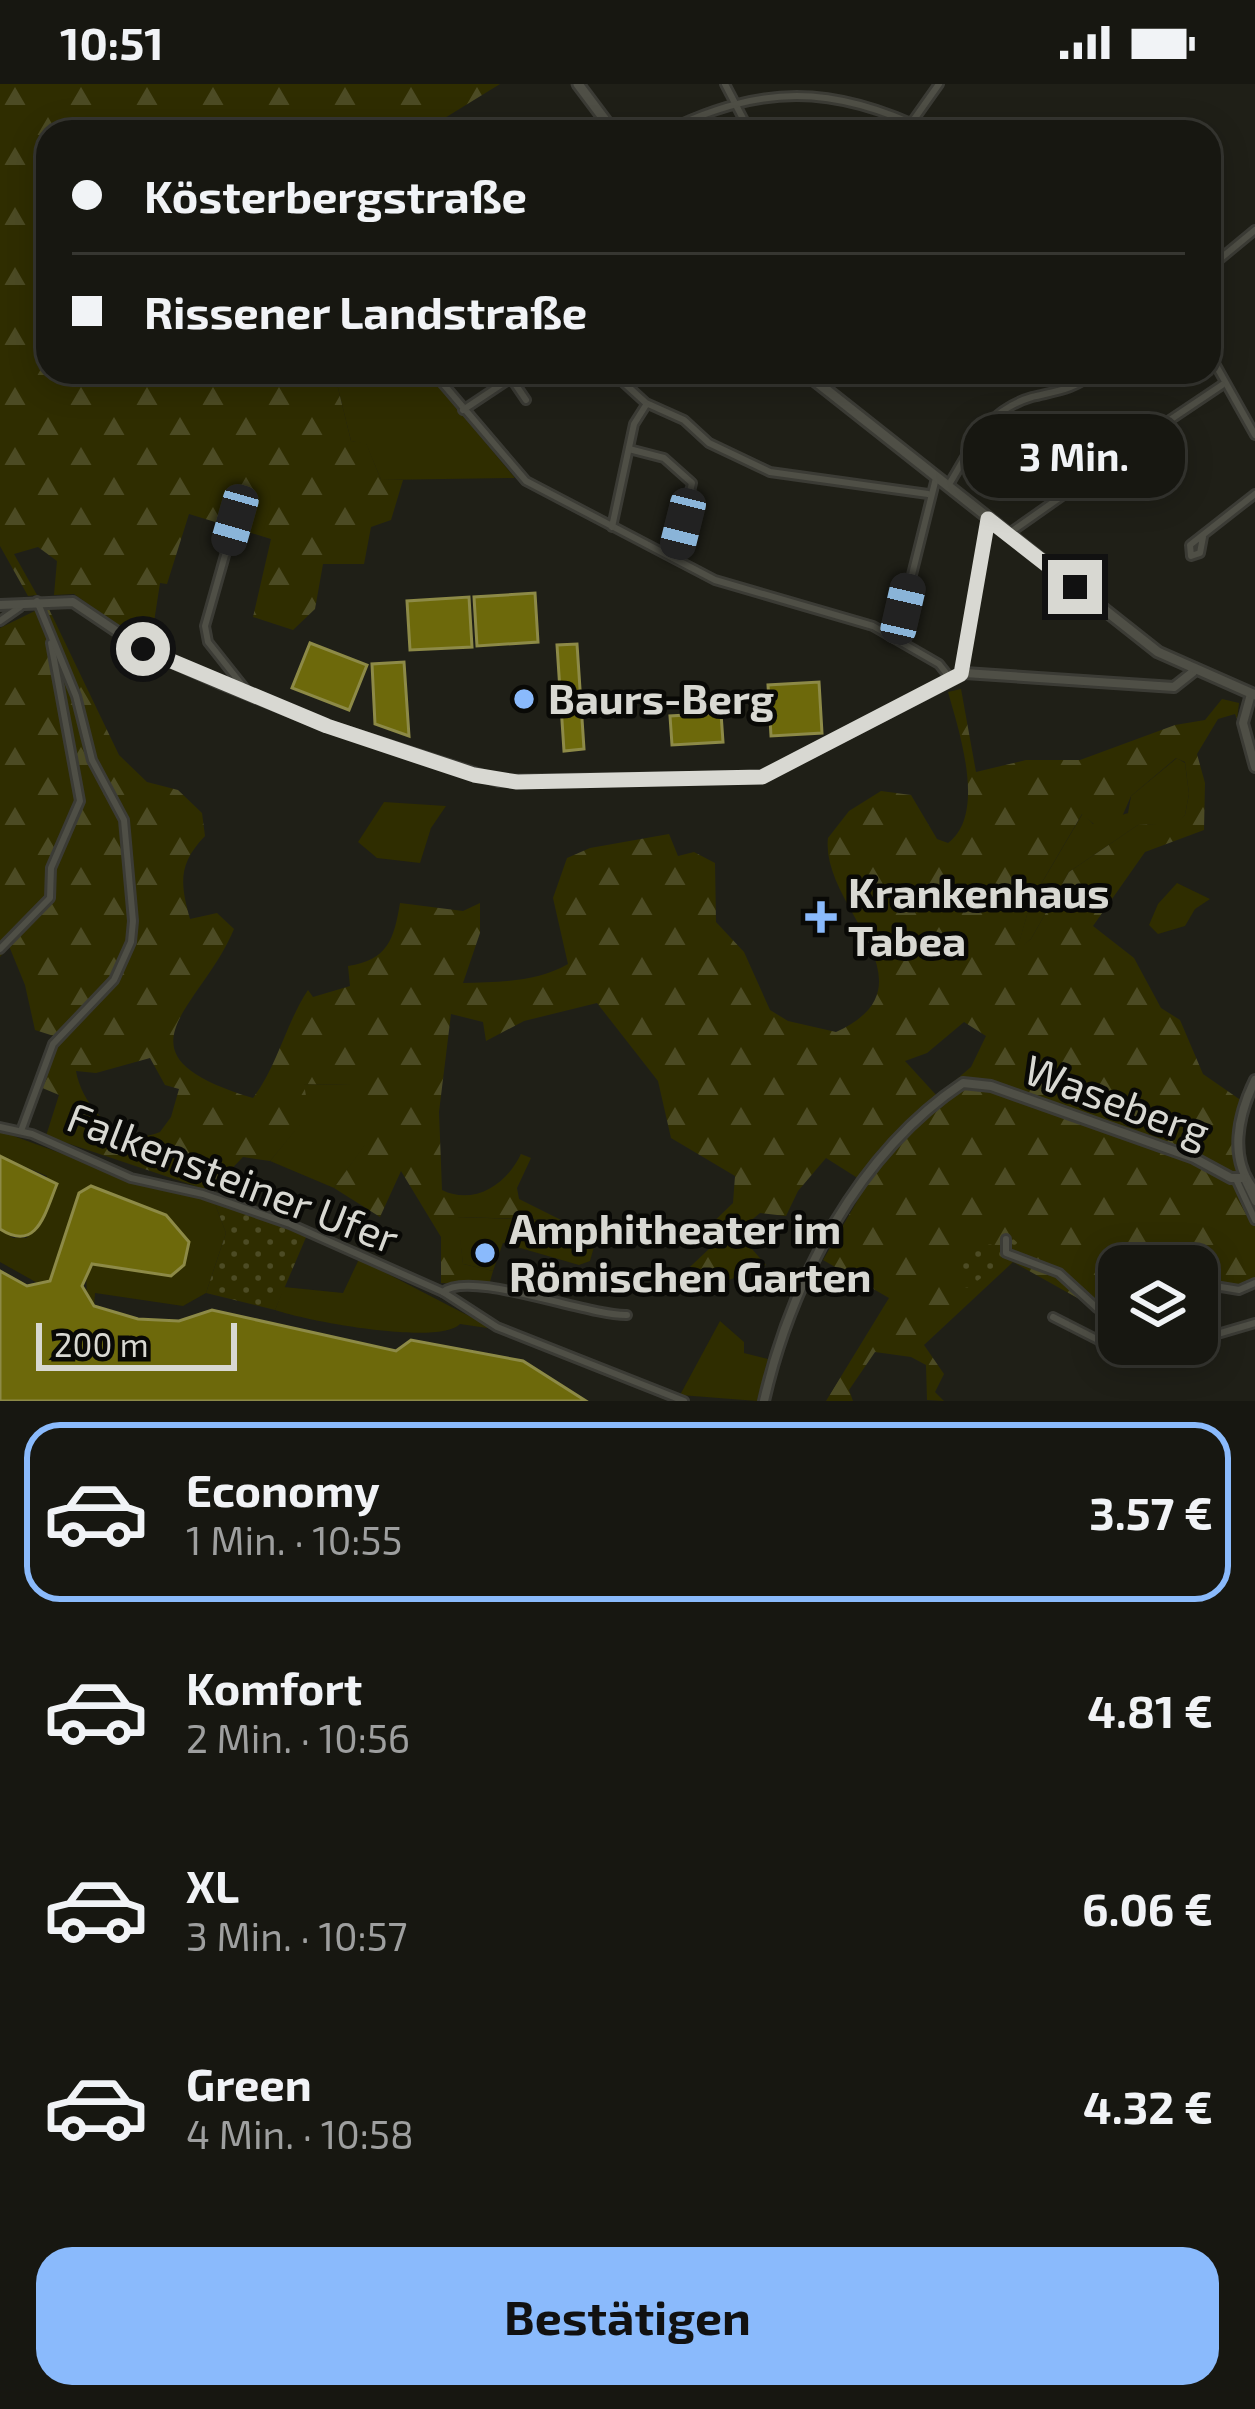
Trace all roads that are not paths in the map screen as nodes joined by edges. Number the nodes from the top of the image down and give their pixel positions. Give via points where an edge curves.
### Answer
1 (578, 84) edge
2 (725, 84) edge
3 (939, 84) edge
4 (730, 97) junction
5 (605, 120) edge
6 (687, 120) edge
7 (743, 120) edge
8 (908, 120) edge
9 (913, 120) edge
10 (1255, 230) edge
11 (1221, 258) edge
12 (443, 384) edge
13 (497, 384) edge
14 (515, 384) edge
15 (625, 384) edge
16 (819, 384) edge
17 (1076, 384) edge
18 (1222, 385) joint
19 (526, 400) dead end
20 (646, 404) junction
21 (463, 410) junction
22 (1166, 424) dead end
23 (1255, 435) edge
24 (628, 449) junction
25 (936, 478) junction
26 (1085, 482) dead end
27 (948, 486) junction
28 (928, 494) junction
29 (1255, 494) edge
30 (988, 519) junction
31 (235, 520) dead end
32 (612, 527) junction
33 (1008, 534) junction
34 (1203, 537) dead end
35 (674, 560) junction
36 (38, 601) junction
37 (0, 605) edge
38 (20, 607) junction
39 (0, 621) edge
40 (896, 639) junction
41 (50, 640) junction
42 (1190, 670) junction
43 (961, 674) junction
44 (950, 678) junction
45 (250, 695) junction
46 (1253, 695) edge
47 (1255, 767) edge
48 (0, 949) edge
49 (1255, 1080) edge
50 (0, 1127) edge
51 (21, 1131) junction
52 (1240, 1178) junction
53 (1255, 1191) edge
54 (1255, 1202) edge
55 (1255, 1220) edge
56 (1006, 1239) dead end
57 (1255, 1283) edge
58 (1218, 1287) edge
59 (443, 1292) junction
60 (1098, 1309) edge
61 (627, 1315) dead end
62 (1053, 1317) dead end
63 (1255, 1323) edge
64 (1218, 1334) edge
65 (1098, 1340) edge
66 (684, 1401) edge
67 (764, 1401) edge

1 - 5 main road
2 - 4 street
3 - 9 street
4 - 6 street
4 - 7 street
4 - 8 street via 830,90
10 - 11 street
12 - 21 street
13 - 21 street
14 - 19 street
15 - 20 street
16 - 25 main road
17 - 27 street via 998,413 970,443
18 - 22 street
18 - 23 street
20 - 24 street
20 - 28 street via 770,472
21 - 32 street via 526,481
24 - 32 street
24 - 35 street via 664,458 692,483
25 - 27 main road
25 - 28 street
26 - 33 street
27 - 30 main road
28 - 40 street
29 - 34 street
30 - 33 main road
30 - 43 street
31 - 45 street via 205,626 208,642
32 - 35 street
33 - 42 main road
35 - 40 street via 715,580 849,615
36 - 38 street
36 - 41 street
36 - 45 street via 74,602 143,649
37 - 38 street
38 - 39 street
40 - 44 street
41 - 48 street via 80,801 51,868 50,898
41 - 51 street via 76,696 92,760 124,820 133,921 114,980 52,1044
42 - 43 street via 1170,686
42 - 46 main road
43 - 44 street
44 - 45 street via 766,776 582,782 486,779
46 - 47 street via 1243,723
49 - 52 street via 1240,1119
50 - 51 street, Falkensteiner Ufer
51 - 59 street, Falkensteiner Ufer via 131,1178 260,1212
52 - 53 street
52 - 54 street
52 - 55 street
52 - 67 street, Waseberg via 968,1082 924,1114 871,1171 792,1300
56 - 60 street via 1006,1253 1059,1273
57 - 58 street
59 - 61 street, Falkensteiner Ufer via 455,1284
59 - 66 street, Falkensteiner Ufer via 497,1327
62 - 65 street
63 - 64 street

